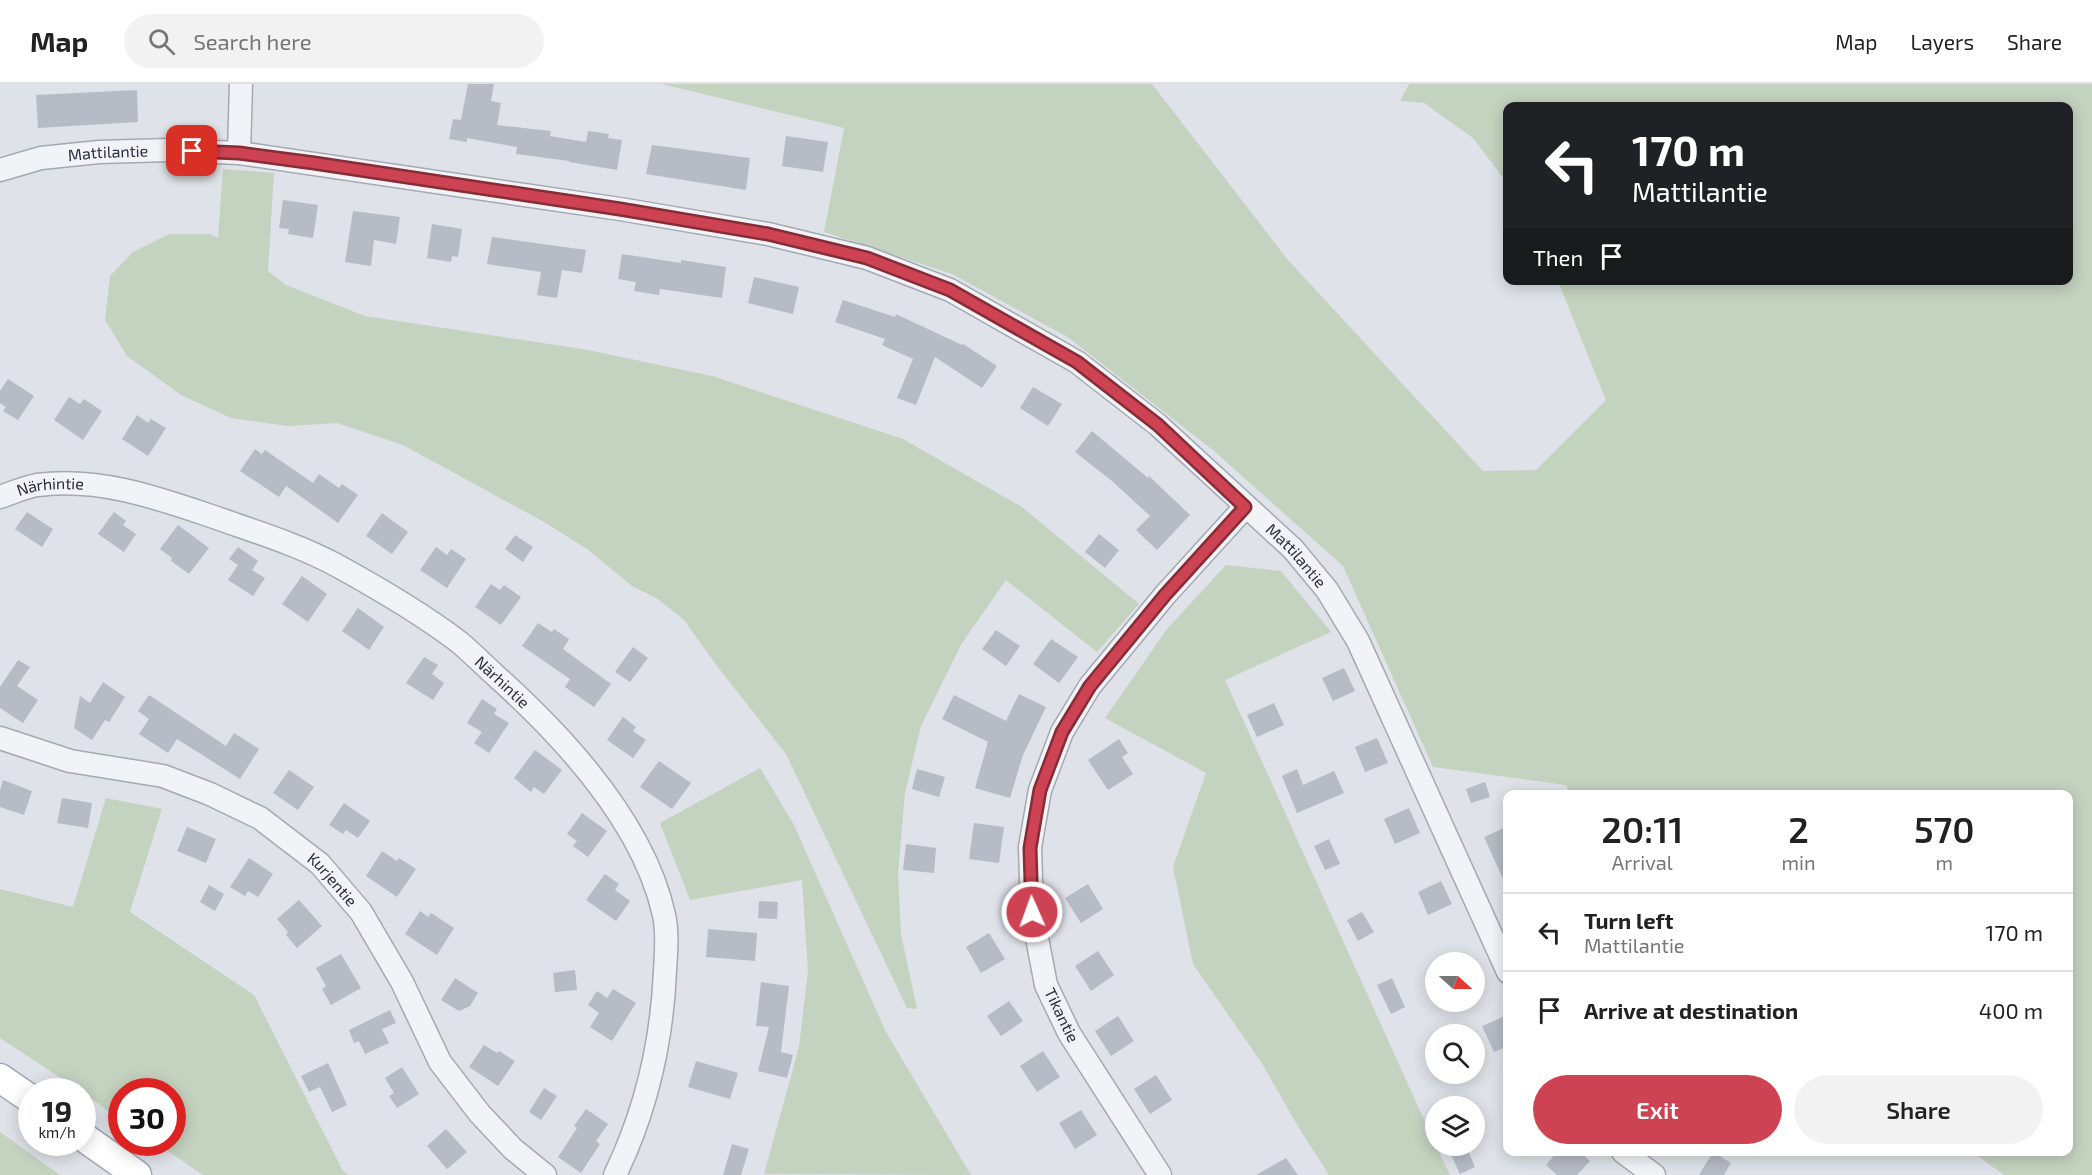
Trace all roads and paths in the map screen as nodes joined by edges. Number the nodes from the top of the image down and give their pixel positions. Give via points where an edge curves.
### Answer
1 (241, 84) edge
2 (239, 153) junction
3 (0, 170) edge
4 (0, 497) edge
5 (1245, 507) junction
6 (0, 738) edge
7 (1503, 961) edge
8 (0, 1078) edge
9 (18, 1090) edge
10 (96, 1146) edge
11 (1628, 1156) edge
12 (137, 1175) edge
13 (545, 1175) edge
14 (615, 1175) edge
15 (1161, 1175) edge
16 (1654, 1175) edge

1 - 2 street
2 - 3 street, Mattilantie via 99,152 41,158
2 - 5 street, Mattilantie via 768,234 867,258 950,290 1077,362 1158,425
4 - 14 street, Närhintie via 35,485 110,486 268,536 334,564 460,643 524,700 583,764 624,821 651,874 664,916 664,1007 649,1083 631,1143
5 - 7 street, Mattilantie via 1293,549 1327,590 1358,641
5 - 15 street, Tikantie via 1090,686 1062,732 1040,790 1030,848 1032,912 1047,985 1069,1033
6 - 13 street, Kurjentie via 70,761 164,776 210,794 260,818 320,864 361,912 402,982 440,1062 480,1114
8 - 9 main road
10 - 12 main road
11 - 16 street

